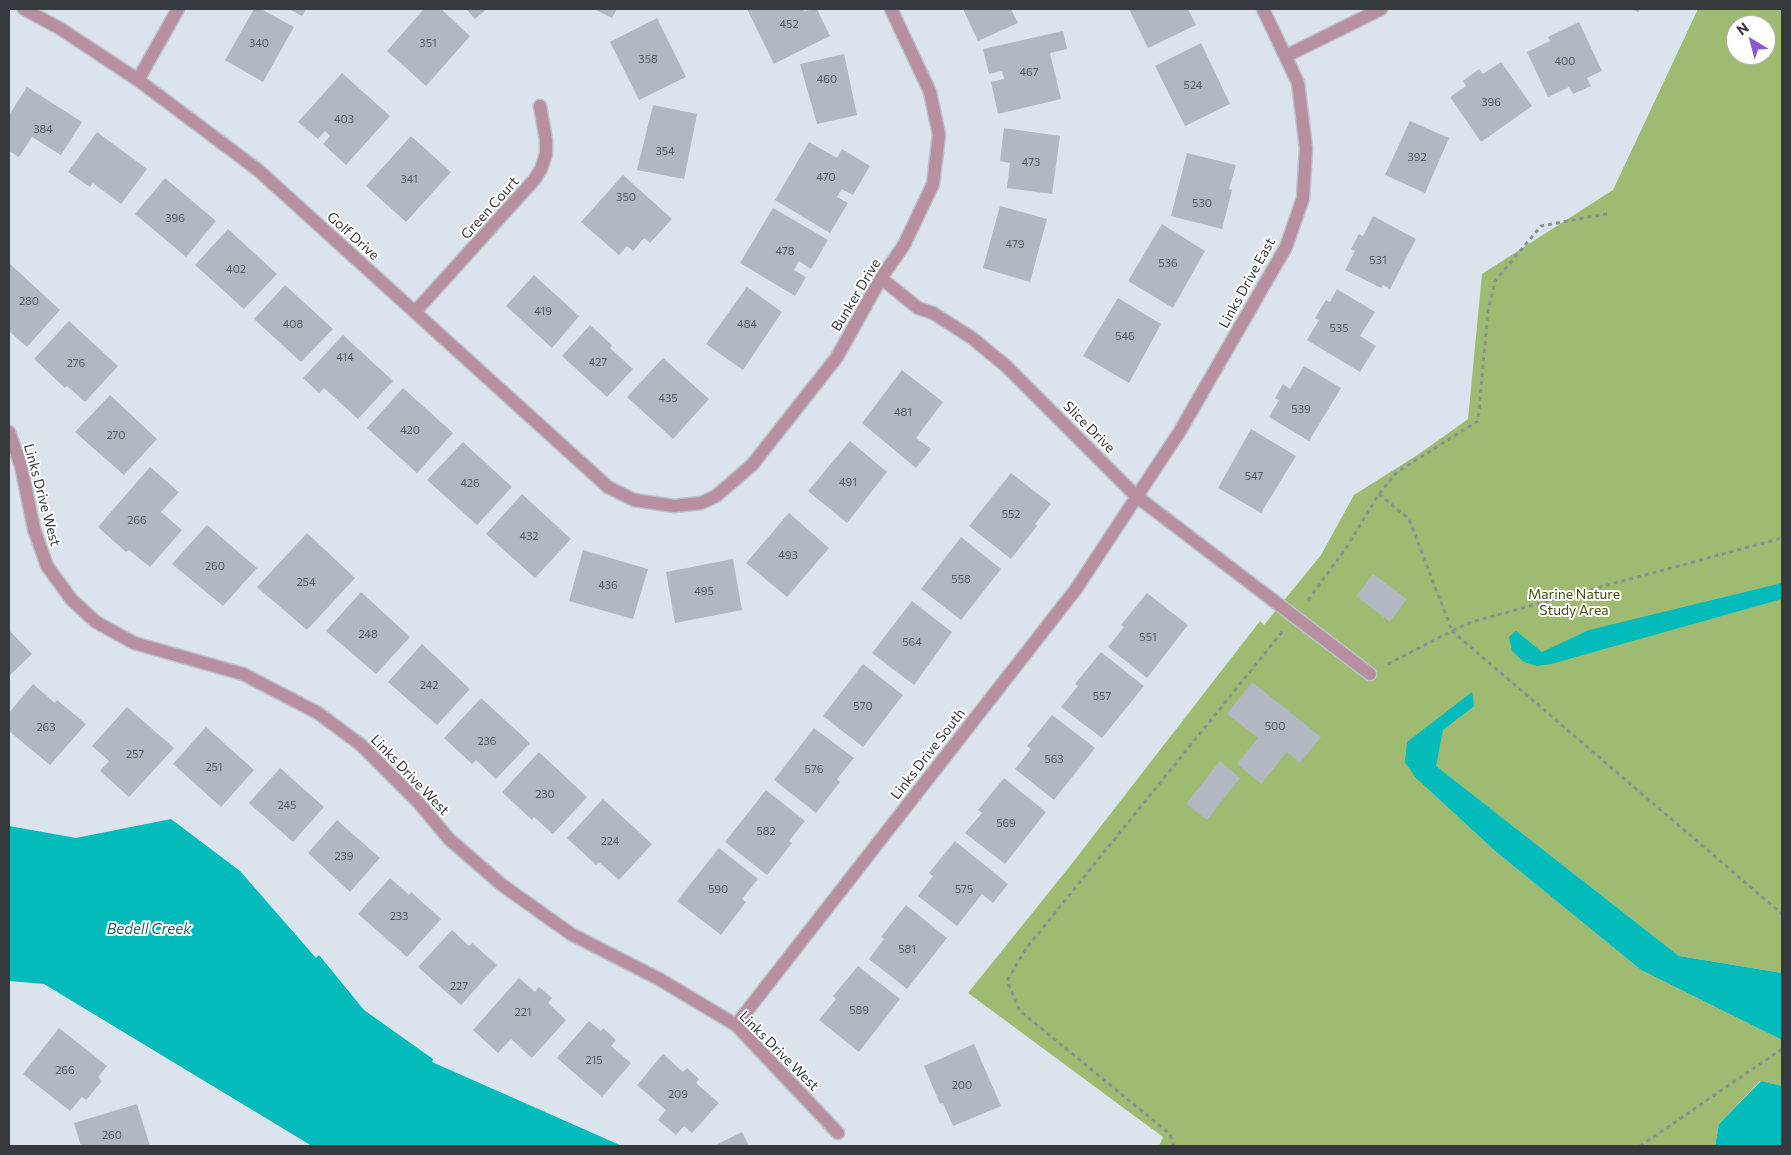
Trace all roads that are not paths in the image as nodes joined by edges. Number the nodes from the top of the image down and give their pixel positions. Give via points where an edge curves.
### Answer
1 (24, 9) edge
2 (178, 9) edge
3 (891, 9) edge
4 (1263, 9) edge
5 (1381, 9) edge
6 (1286, 56) junction
7 (138, 80) junction
8 (540, 106) dead end
9 (881, 278) junction
10 (415, 312) junction
11 (9, 432) edge
12 (1136, 496) junction
13 (646, 502) joint
14 (1370, 674) road end
15 (736, 1025) junction
16 (838, 1133) dead end

1 - 7 street, Golf Drive
2 - 7 street
3 - 9 street, Bunker Drive via 930,92 939,135 933,184 904,245
4 - 6 street, Links Drive East
5 - 6 street
6 - 12 street, Links Drive East via 1298,83 1306,148 1302,198 1286,247 1180,431
7 - 10 street, Golf Drive via 258,170
8 - 10 street, Green Court via 546,140 541,169
9 - 12 street, Slice Drive via 918,308 933,313 972,338 1006,366
9 - 13 street, Bunker Drive via 837,357 752,465 716,496 701,503 674,506
10 - 13 street, Golf Drive via 608,486 634,500
11 - 15 street, Links Drive West via 47,566 72,600 96,622 134,643 243,674 318,712 361,745 418,802 449,839 502,885 571,934 659,979
12 - 14 street, Slice Drive
12 - 15 street, Links Drive South via 1076,588
15 - 16 street, Links Drive West

